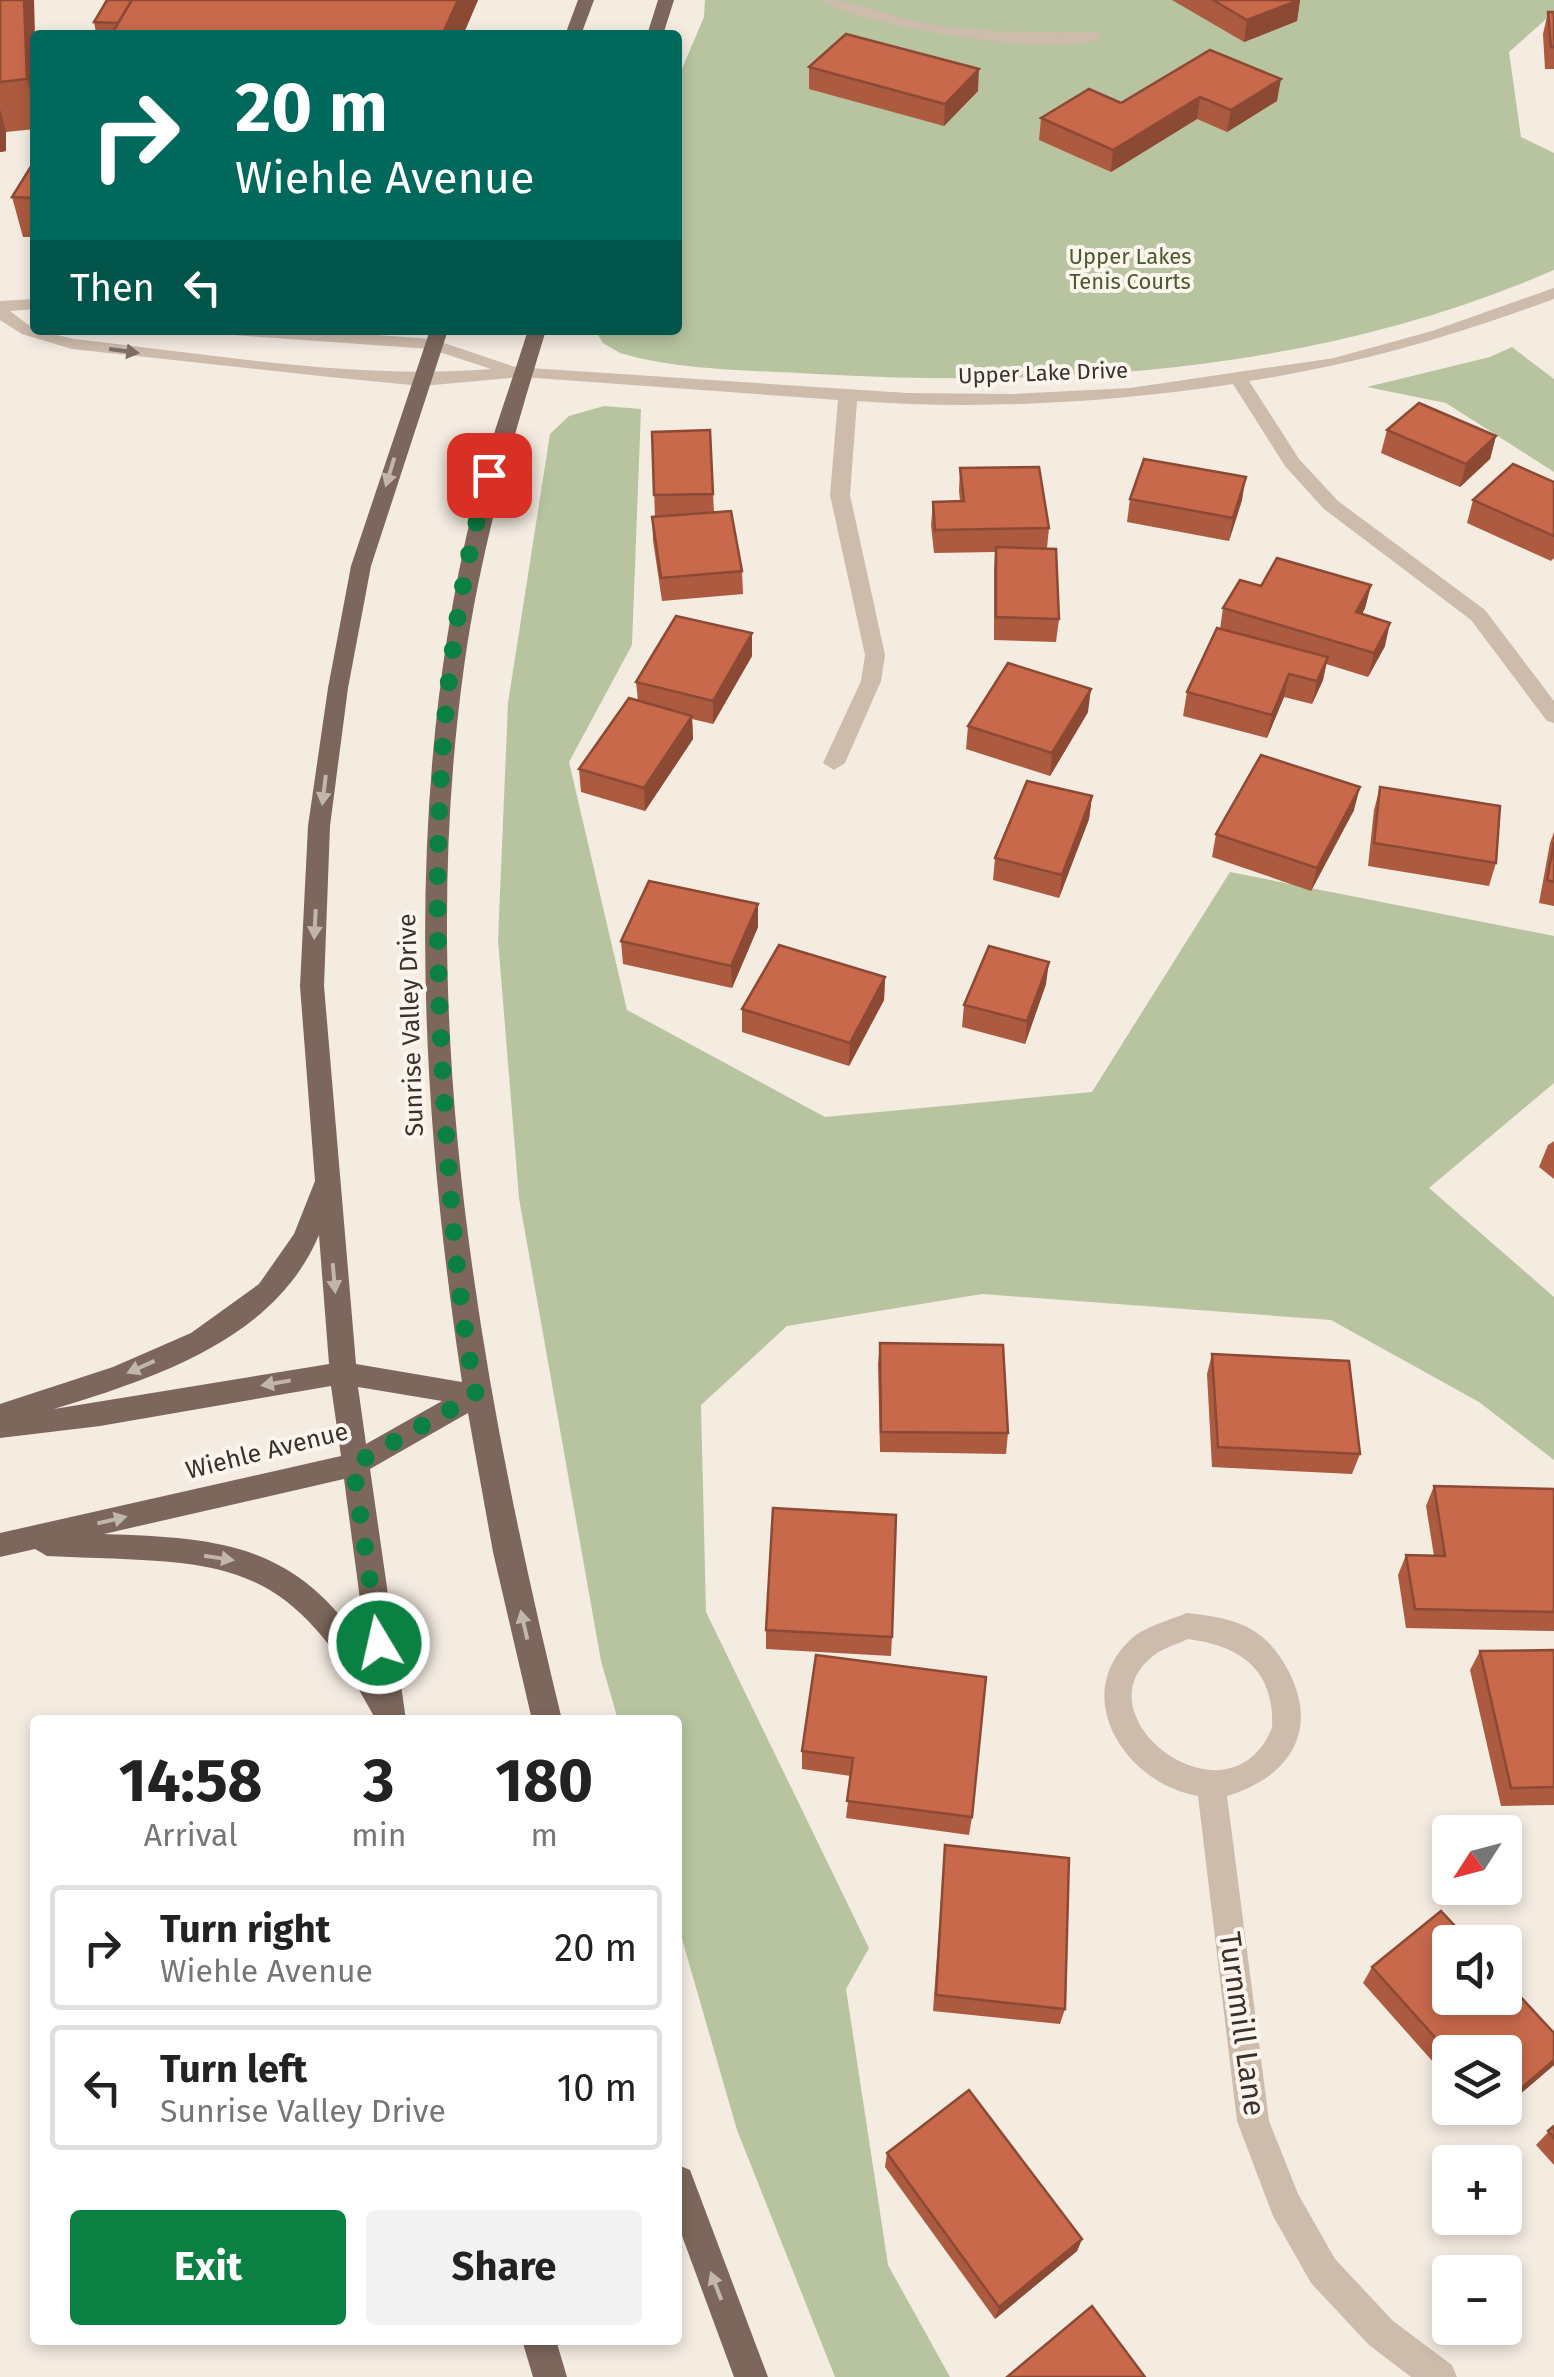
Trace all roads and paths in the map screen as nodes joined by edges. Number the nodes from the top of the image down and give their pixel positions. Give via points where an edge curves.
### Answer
1 (586, 0) edge
2 (666, 0) edge
3 (831, 0) edge
4 (574, 30) edge
5 (657, 30) edge
6 (1094, 36) dead end
7 (1554, 293) edge
8 (30, 305) edge
9 (0, 309) edge
10 (30, 331) edge
11 (44, 335) edge
12 (378, 335) edge
13 (535, 335) edge
14 (436, 337) edge
15 (522, 372) junction
16 (422, 380) junction
17 (1240, 380) junction
18 (848, 395) junction
19 (1554, 716) edge
20 (834, 762) dead end
21 (325, 1184) junction
22 (343, 1373) junction
23 (476, 1395) junction
24 (0, 1415) edge
25 (0, 1427) edge
26 (353, 1465) junction
27 (9, 1544) edge
28 (389, 1715) edge
29 (391, 1715) edge
30 (546, 1715) edge
31 (1211, 1784) junction
32 (682, 2193) edge
33 (540, 2345) edge
34 (550, 2377) edge
35 (751, 2377) edge
36 (1440, 2377) edge

1 - 4 main road
2 - 5 main road
3 - 6 street via 931,32
7 - 17 street, Upper Lake Drive via 1438,336
8 - 9 street
9 -> 10 street
11 -> 16 street via 72,344
12 - 14 street
13 - 15 main road, Sunrise Valley Drive
14 - 15 street
14 - 16 main road
15 - 16 street
15 - 18 street, Upper Lake Drive
15 - 23 main road, Sunrise Valley Drive via 480,507 452,662 444,782 438,927 443,1078 464,1333
16 -> 21 main road via 361,566 320,826 312,986
17 - 18 street, Upper Lake Drive via 1011,400
17 - 19 street via 1292,462 1331,505 1478,615
18 - 20 street via 840,494 875,655 865,696
21 -> 22 main road
21 -> 24 main road via 297,1256 272,1289 236,1317 124,1374
22 - 23 main road
22 -> 25 main road
22 - 26 main road
23 - 26 main road, Wiehle Avenue
30 -> 23 main road, Sunrise Valley Drive
27 -> 26 main road, Wiehle Avenue
26 - 29 main road
27 -> 28 main road via 178,1552 239,1562 285,1580 335,1628
31 - 31 street via 1248,1776 1278,1748 1288,1716 1282,1683 1253,1646 1228,1632 1187,1626 1154,1635 1132,1652 1117,1682 1117,1709 1132,1744 1159,1769
31 - 36 street, Turnmill Lane via 1252,2121 1285,2204 1323,2270 1381,2333
35 -> 32 main road
33 - 34 main road

